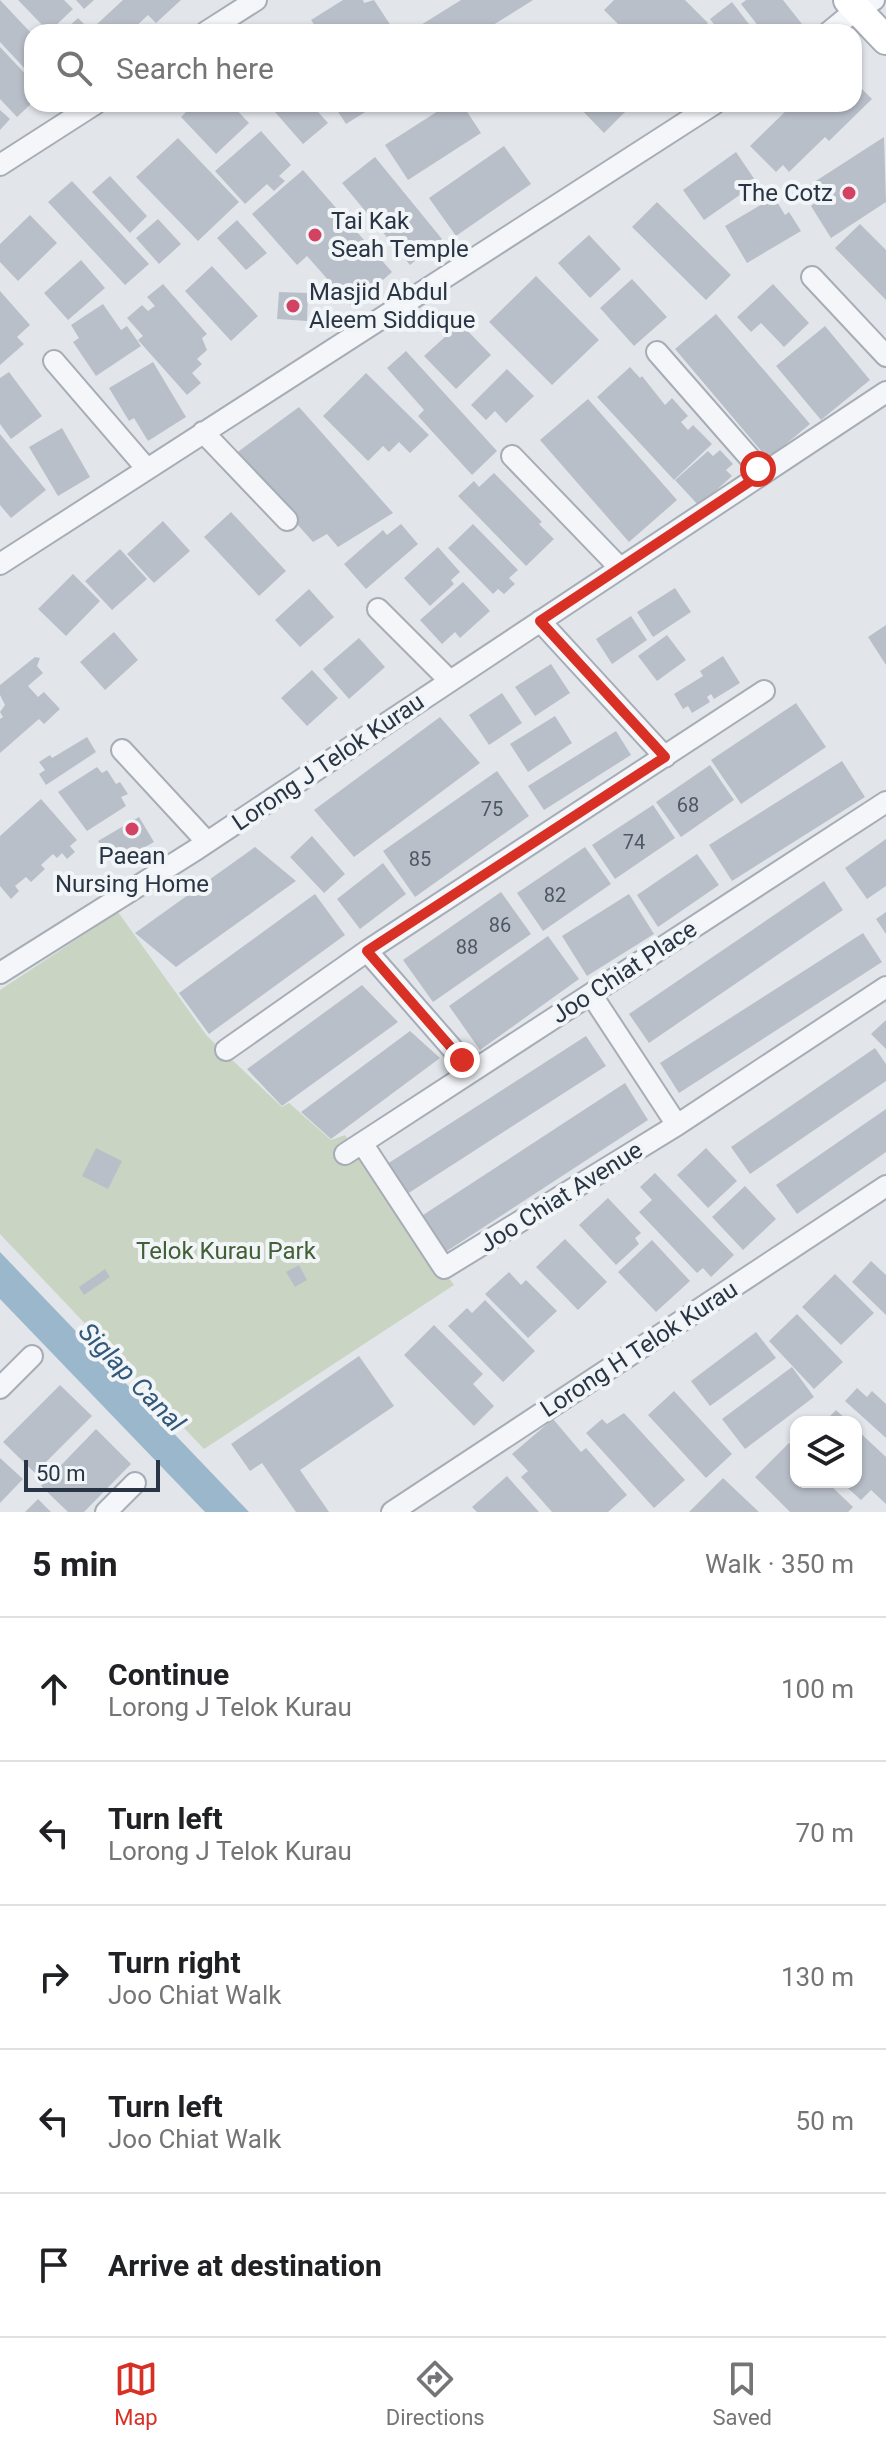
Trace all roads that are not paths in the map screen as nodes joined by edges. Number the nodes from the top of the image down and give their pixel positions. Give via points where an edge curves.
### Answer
1 (256, 0) edge
2 (860, 3) edge
3 (218, 24) edge
4 (838, 24) edge
5 (886, 28) edge
6 (886, 40) edge
7 (83, 112) edge
8 (702, 112) edge
9 (0, 165) edge
10 (812, 277) dead end
11 (657, 352) dead end
12 (886, 356) edge
13 (54, 361) dead end
14 (886, 392) edge
15 (203, 432) junction
16 (512, 456) dead end
17 (147, 469) junction
18 (763, 473) junction
19 (287, 520) dead end
20 (0, 564) edge
21 (620, 568) junction
22 (378, 609) dead end
23 (540, 621) junction
24 (450, 681) junction
25 (764, 691) dead end
26 (122, 750) dead end
27 (665, 757) junction
28 (886, 802) edge
29 (207, 842) junction
30 (367, 951) junction
31 (0, 973) edge
32 (886, 987) edge
33 (591, 994) junction
34 (226, 1050) dead end
35 (471, 1070) junction
36 (677, 1125) junction
37 (886, 1186) edge
38 (444, 1268) joint
39 (32, 1356) dead end
40 (7, 1380) edge
41 (135, 1483) dead end
42 (106, 1512) edge
43 (392, 1512) edge

1 - 3 street
2 - 4 street
2 - 5 street
2 - 6 street
7 - 9 street
8 - 15 street
10 - 12 street
11 - 18 street
13 - 17 street
14 - 18 street, Lorong J Telok Kurau
15 - 17 street
15 - 19 street
16 - 21 street
17 - 20 street
18 - 21 street, Lorong J Telok Kurau
21 - 23 street, Lorong J Telok Kurau
22 - 24 street, Lorong J Telok Kurau
23 - 24 street, Lorong J Telok Kurau
23 - 27 street
24 - 29 street, Lorong J Telok Kurau
25 - 27 street
26 - 29 street, Lorong J Telok Kurau
27 - 30 street
28 - 33 street, Joo Chiat Place
29 - 31 street, Lorong J Telok Kurau
30 - 34 street
30 - 35 street
32 - 36 street, Joo Chiat Avenue
33 - 35 street, Joo Chiat Place
33 - 36 street
35 - 38 street, Joo Chiat Place via 355,1148
36 - 38 street, Joo Chiat Avenue
37 - 43 street, Lorong H Telok Kurau
39 - 40 street
41 - 42 street

